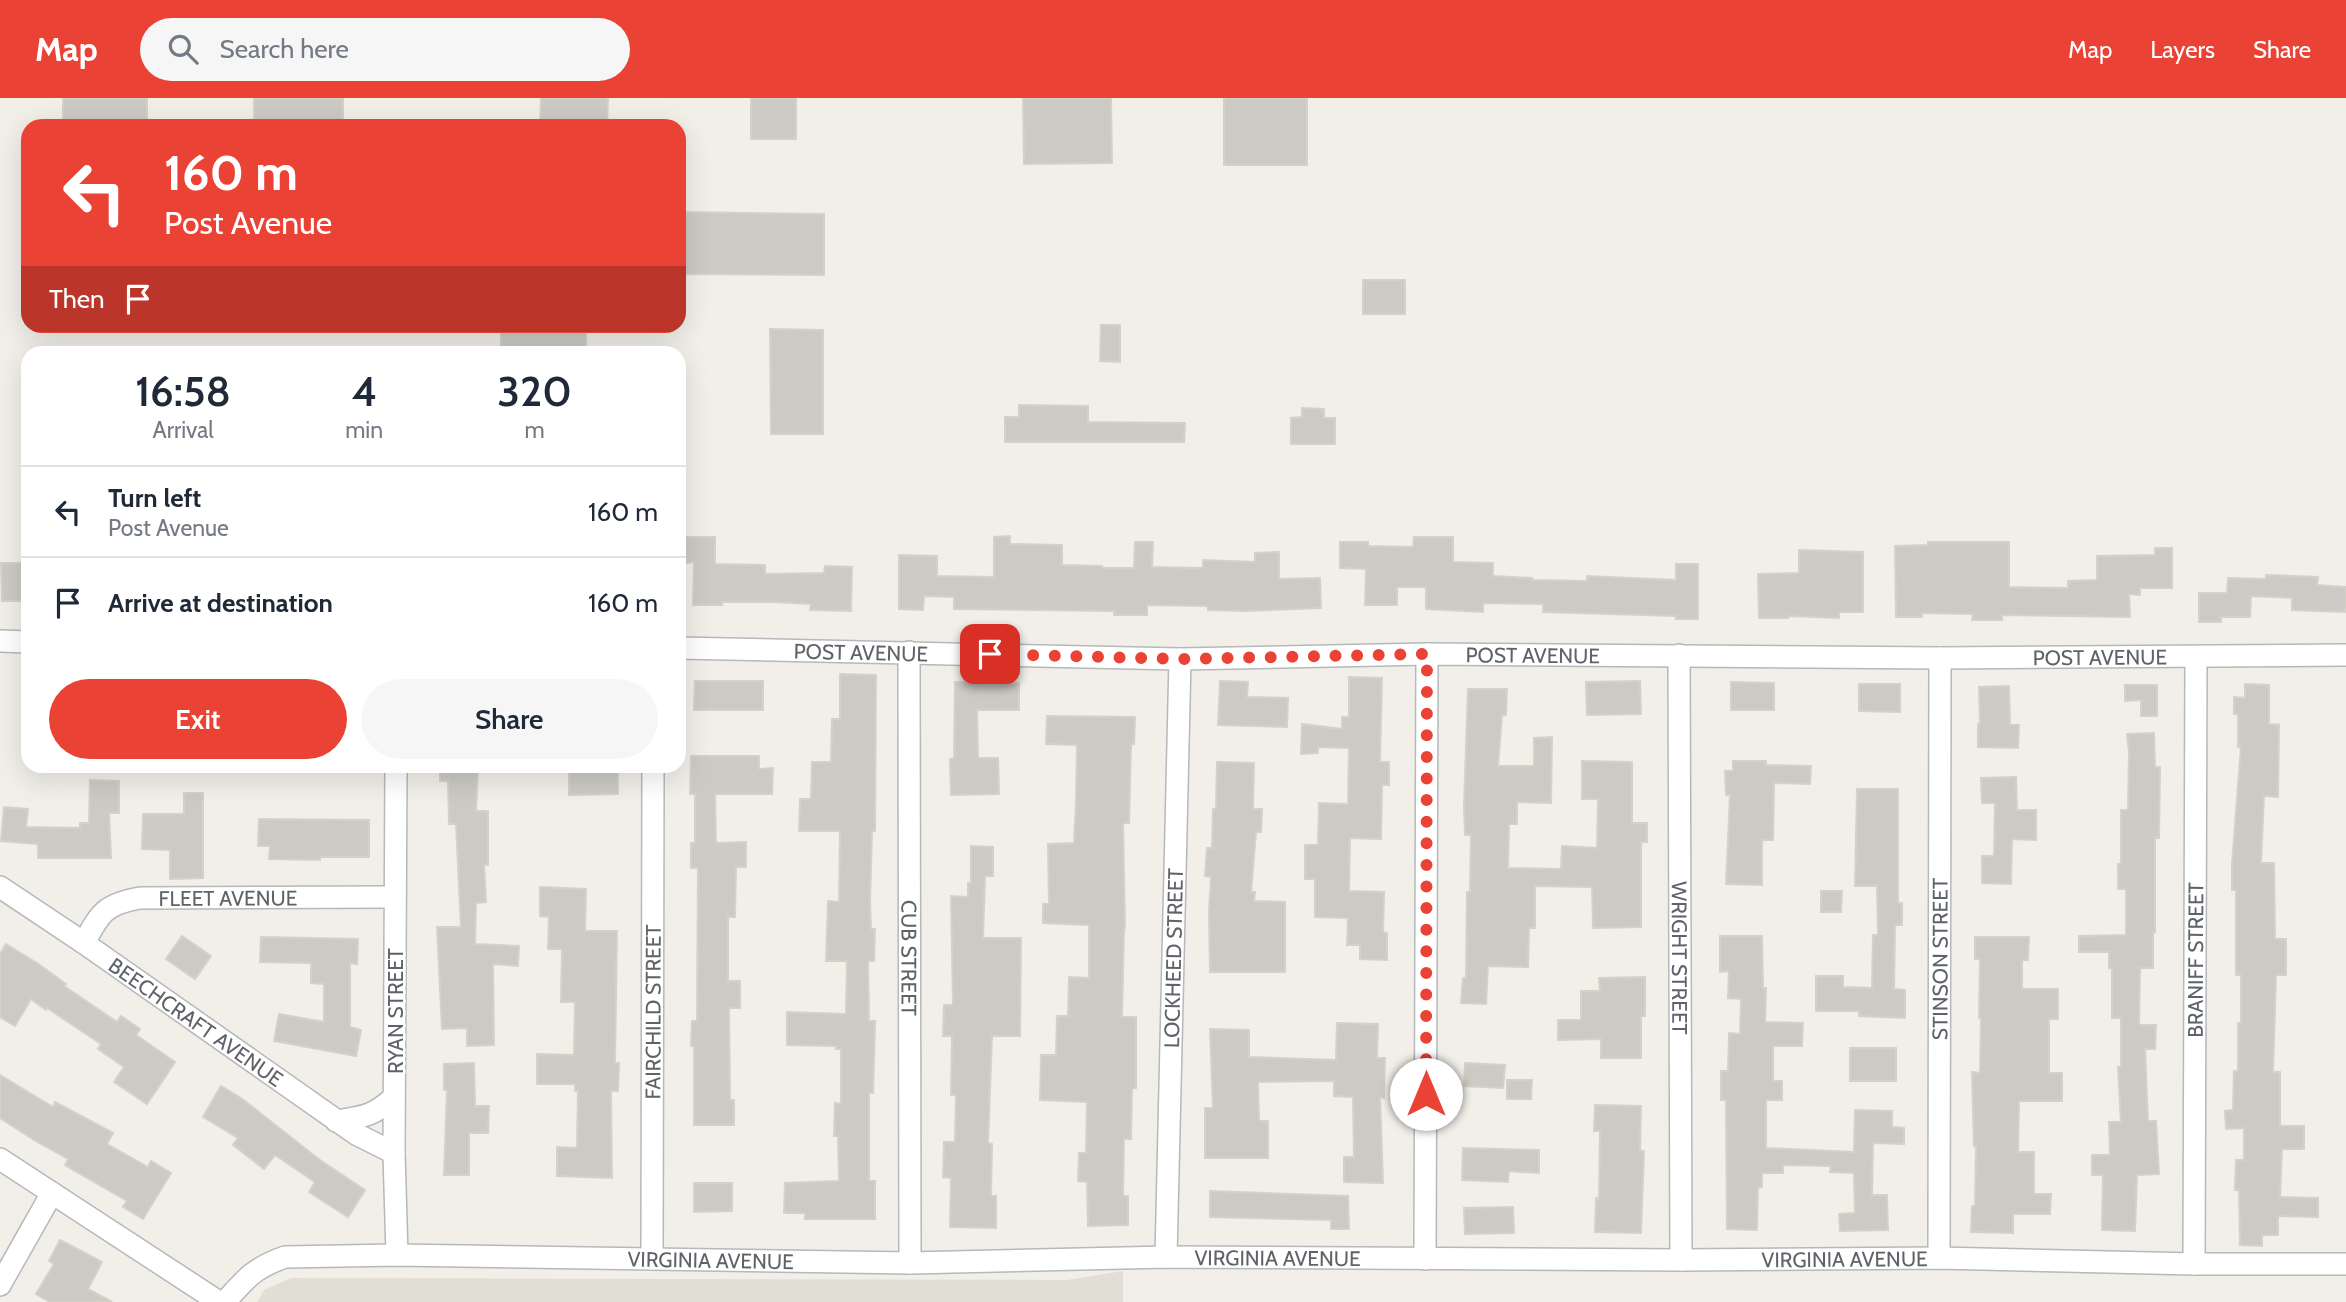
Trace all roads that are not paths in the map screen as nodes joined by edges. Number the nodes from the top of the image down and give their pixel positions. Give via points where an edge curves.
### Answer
1 (0, 641) edge
2 (21, 642) edge
3 (686, 648) edge
4 (909, 652) junction
5 (1427, 654) junction
6 (1679, 655) junction
7 (2346, 655) edge
8 (2196, 656) junction
9 (1940, 658) junction
10 (1180, 659) junction
11 (396, 773) edge
12 (653, 773) edge
13 (0, 887) edge
14 (395, 897) junction
15 (84, 943) junction
16 (394, 1097) junction
17 (337, 1121) junction
18 (394, 1153) junction
19 (0, 1158) edge
20 (52, 1193) junction
21 (397, 1255) junction
22 (1166, 1257) junction
23 (1939, 1258) junction
24 (652, 1259) junction
25 (1425, 1259) junction
26 (1681, 1260) junction
27 (910, 1264) junction
28 (2194, 1264) junction
29 (2346, 1264) edge
30 (0, 1285) edge
31 (219, 1302) edge
32 (225, 1302) edge

1 - 2 street
3 - 4 street, POST AVENUE
4 - 10 street, POST AVENUE
4 - 27 street, CUB STREET
5 - 6 street, POST AVENUE
5 - 10 street, POST AVENUE
5 - 25 street
6 - 9 street, POST AVENUE
6 - 26 street, WRIGHT STREET
7 - 8 street, POST AVENUE
8 - 9 street, POST AVENUE
8 - 28 street, BRANIFF STREET
9 - 23 street, STINSON STREET
10 - 22 street, LOCKHEED STREET
11 - 14 street, RYAN STREET
12 - 24 street, FAIRCHILD STREET
13 - 15 street, BEECHCRAFT AVENUE
14 - 15 street, FLEET AVENUE via 140,898 118,902 100,914
14 - 16 street, RYAN STREET
15 - 17 street, BEECHCRAFT AVENUE
16 - 17 street via 370,1115
16 - 18 street, RYAN STREET
17 - 18 street, BEECHCRAFT AVENUE
18 - 21 street, RYAN STREET
19 - 20 street
20 - 30 street
20 - 31 street
21 - 24 street, VIRGINIA AVENUE
21 - 32 street, VIRGINIA AVENUE via 285,1257 248,1275
22 - 25 street, VIRGINIA AVENUE
22 - 27 street, VIRGINIA AVENUE
23 - 26 street, VIRGINIA AVENUE
23 - 28 street, VIRGINIA AVENUE
24 - 27 street, VIRGINIA AVENUE
25 - 26 street, VIRGINIA AVENUE
28 - 29 street, VIRGINIA AVENUE

